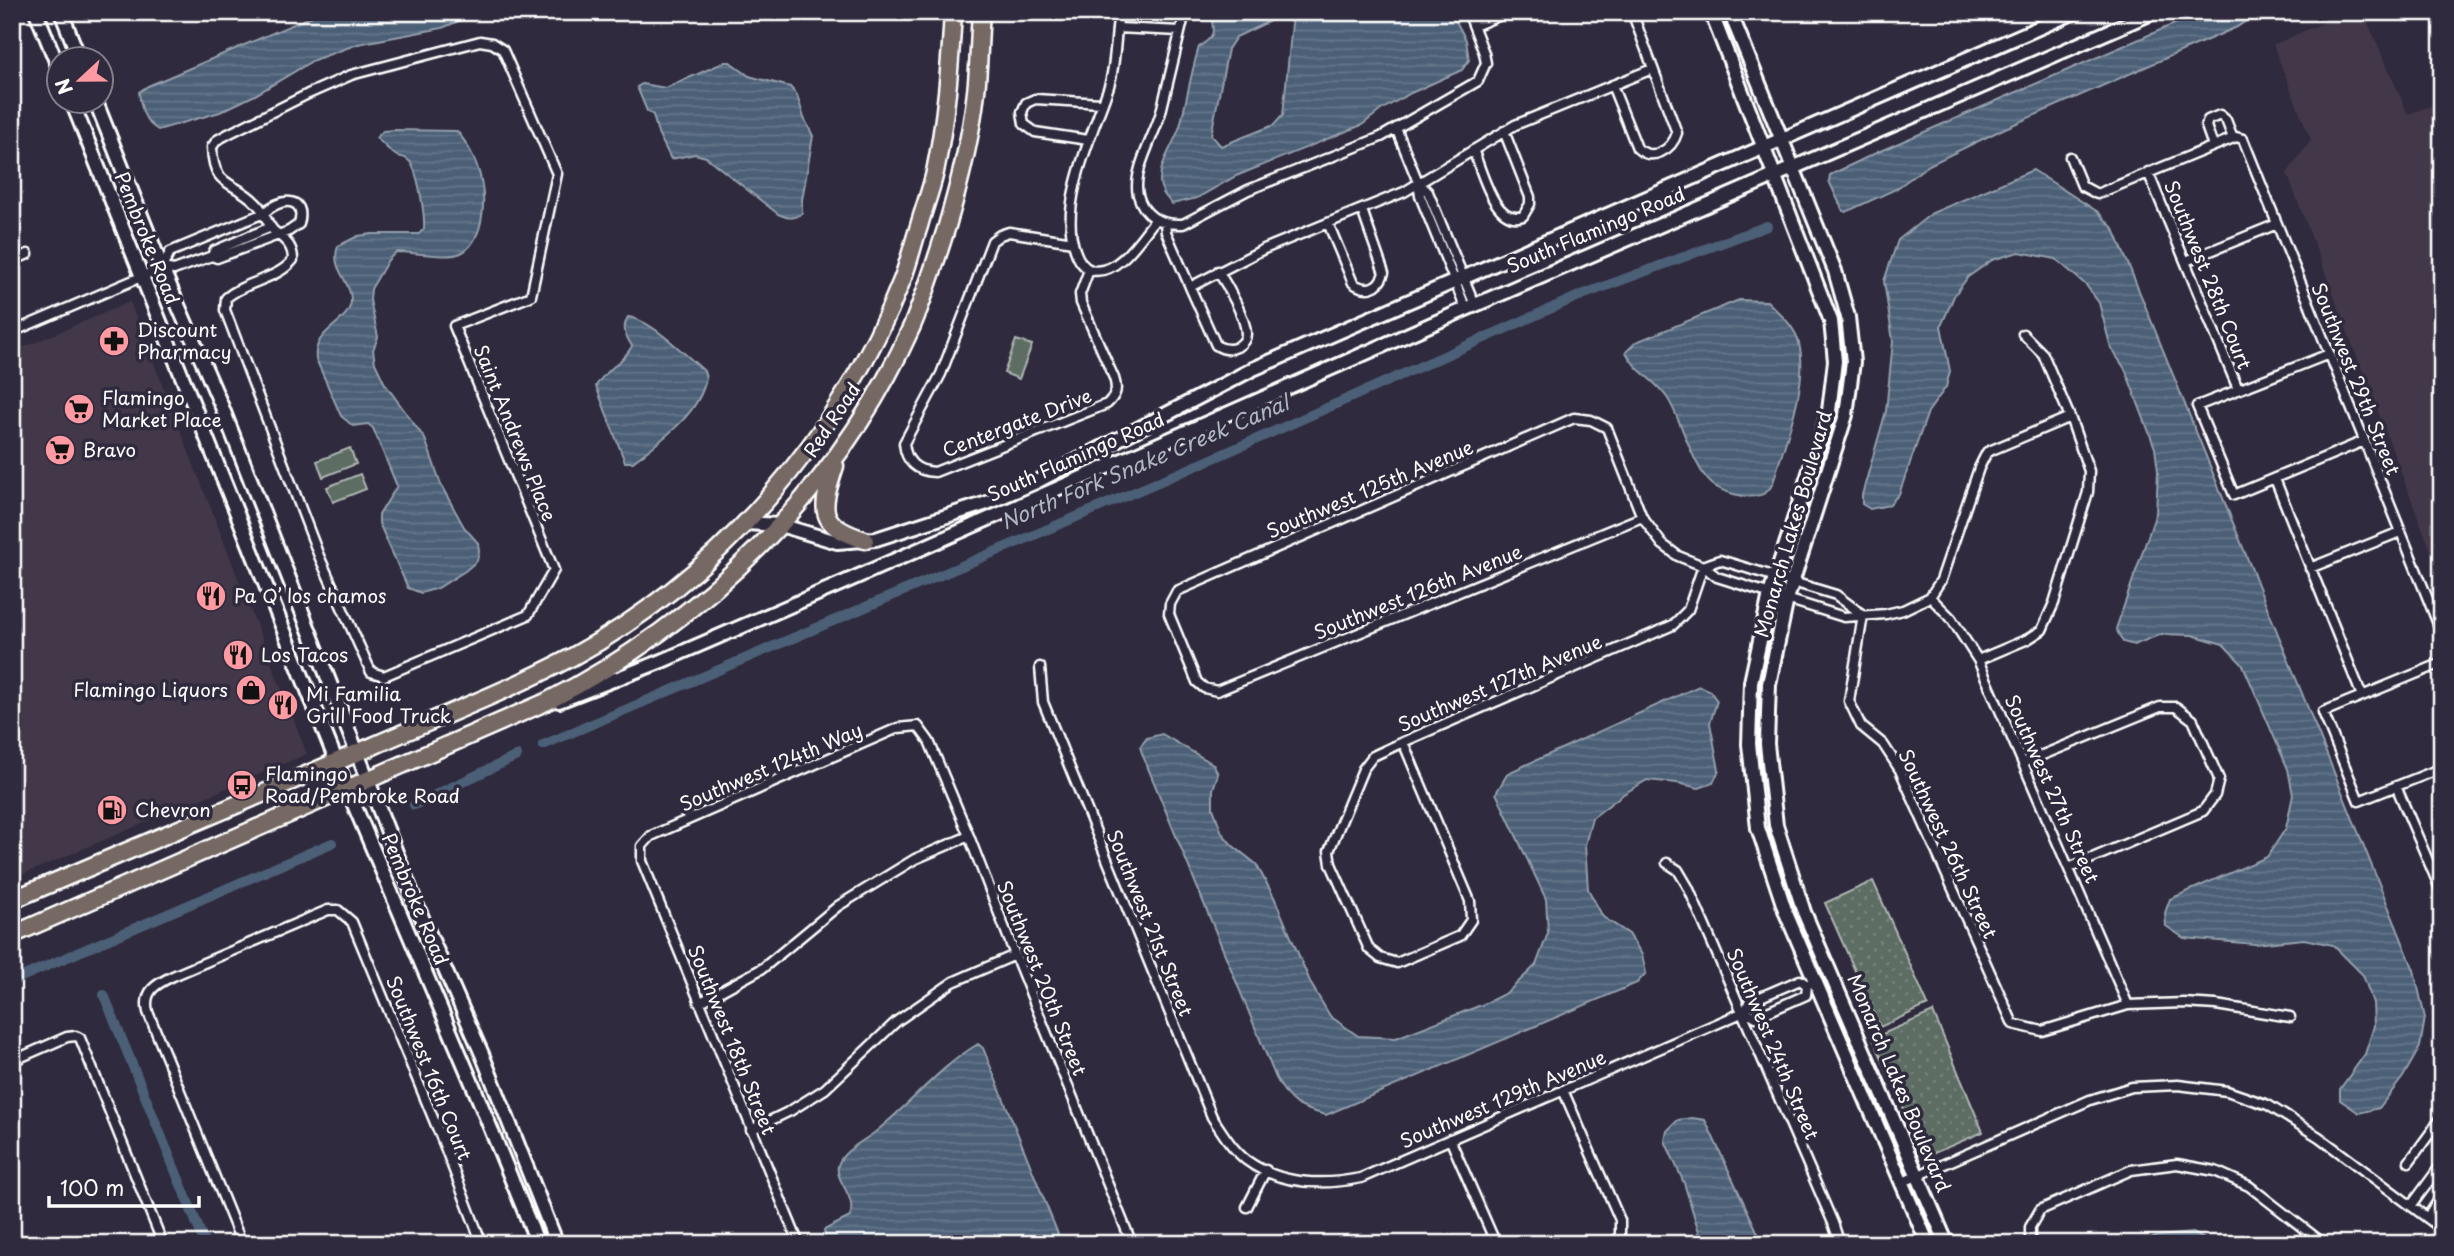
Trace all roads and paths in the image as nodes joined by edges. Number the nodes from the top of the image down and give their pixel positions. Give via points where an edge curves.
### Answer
1 (36, 12) edge
2 (61, 12) edge
3 (953, 12) edge
4 (981, 12) edge
5 (1119, 12) edge
6 (1185, 12) edge
7 (1468, 12) edge
8 (1508, 12) edge
9 (1632, 12) edge
10 (1711, 12) edge
11 (1730, 12) edge
12 (2075, 12) edge
13 (2154, 12) edge
14 (1474, 26) junction
15 (1116, 28) junction
16 (1180, 31) junction
17 (50, 46) edge
18 (74, 46) edge
19 (1652, 69) junction
20 (1612, 85) junction
21 (1101, 103) junction
22 (78, 116) edge
23 (102, 116) edge
24 (1396, 128) junction
25 (1504, 131) junction
26 (2236, 137) junction
27 (1088, 140) junction
28 (1781, 141) junction
29 (2213, 146) junction
30 (1765, 148) junction
31 (1472, 150) junction
32 (2070, 157) dead end
33 (1794, 168) junction
34 (2148, 172) junction
35 (1774, 177) junction
36 (1419, 182) junction
37 (1362, 210) junction
38 (264, 213) junction
39 (1154, 220) junction
40 (1165, 223) junction
41 (1328, 223) junction
42 (2277, 224) junction
43 (274, 230) junction
44 (1073, 242) junction
45 (28, 254) dead end
46 (12, 261) edge
47 (2186, 261) junction
48 (162, 268) junction
49 (1089, 270) junction
50 (1218, 271) junction
51 (141, 277) junction
52 (1459, 278) junction
53 (1190, 287) junction
54 (1470, 307) junction
55 (12, 332) edge
56 (2023, 334) dead end
57 (2329, 354) junction
58 (2238, 389) junction
59 (2070, 416) junction
60 (2364, 440) junction
61 (838, 452) junction
62 (2275, 479) junction
63 (1642, 517) junction
64 (746, 523) junction
65 (780, 525) junction
66 (2400, 532) junction
67 (865, 540) junction
68 (1703, 566) junction
69 (2310, 568) junction
70 (1776, 577) junction
71 (1793, 583) junction
72 (1770, 594) junction
73 (1930, 597) junction
74 (1787, 599) junction
75 (1863, 615) junction
76 (2442, 634) edge
77 (1978, 660) junction
78 (2442, 663) edge
79 (1040, 667) dead end
80 (1204, 688) joint
81 (2362, 696) junction
82 (516, 717) junction
83 (918, 726) joint
84 (1402, 743) junction
85 (358, 752) junction
86 (337, 762) junction
87 (2023, 763) junction
88 (2442, 768) edge
89 (369, 779) junction
90 (2396, 786) junction
91 (347, 789) junction
92 (969, 836) junction
93 (642, 846) joint
94 (1667, 863) dead end
95 (2069, 868) junction
96 (2438, 873) edge
97 (2442, 893) edge
98 (12, 900) edge
99 (12, 935) edge
100 (1015, 956) junction
101 (1811, 983) junction
102 (699, 1003) junction
103 (2128, 1005) junction
104 (1744, 1012) junction
105 (2290, 1017) dead end
106 (12, 1061) edge
107 (1563, 1090) junction
108 (2442, 1117) edge
109 (751, 1130) junction
110 (1450, 1139) junction
111 (517, 1142) junction
112 (499, 1148) junction
113 (2409, 1162) dead end
114 (2442, 1164) edge
115 (1266, 1170) junction
116 (1919, 1175) junction
117 (2433, 1176) junction
118 (1902, 1182) junction
119 (2442, 1182) edge
120 (2442, 1195) edge
121 (2411, 1206) junction
122 (1247, 1207) dead end
123 (2427, 1218) junction
124 (2442, 1229) edge
125 (163, 1244) edge
126 (242, 1244) edge
127 (482, 1244) edge
128 (538, 1244) edge
129 (557, 1244) edge
130 (799, 1244) edge
131 (1132, 1244) edge
132 (1496, 1244) edge
133 (1613, 1244) edge
134 (1840, 1244) edge
135 (1928, 1244) edge
136 (1947, 1244) edge
137 (2031, 1244) edge
138 (2324, 1244) edge

1 - 17 main road
2 - 18 main road
3 - 64 highway, Red Road via 948,88 934,174 903,277 861,368 826,425
4 - 61 highway, Red Road via 976,92 960,183 929,284 885,378
5 - 15 street
6 - 16 street
7 - 14 street
8 - 14 street
9 - 19 street
10 - 30 main road, Monarch Lakes Boulevard
11 - 28 main road, Monarch Lakes Boulevard
12 - 28 main road, South Flamingo Road
13 - 33 main road, South Flamingo Road
14 - 24 street via 1486,63 1478,81
15 - 16 street
15 - 21 street via 1109,85
16 - 39 street via 1160,115 1137,182 1138,194
19 - 20 street
19 - 20 street via 1677,133 1667,150 1652,155 1637,148
20 - 25 street
21 - 27 street
21 - 27 street via 1035,99 1021,112 1024,124 1035,132
22 - 51 main road, Pembroke Road
23 - 48 main road, Pembroke Road
24 - 36 street
24 - 40 street via 1248,190 1183,224
25 - 31 street
25 - 31 street via 1531,197 1523,216 1512,218 1497,207
26 - 29 street
26 - 29 street, Southwest 29th Street via 2223,117 2214,117 2206,125
26 - 42 street, Southwest 29th Street via 2243,139
27 - 44 street via 1072,208
28 - 30 main road, South Flamingo Road
28 - 33 main road, Monarch Lakes Boulevard
29 - 34 street
30 - 35 main road, Monarch Lakes Boulevard
30 - 52 main road, South Flamingo Road
31 - 36 street
32 - 34 street via 2082,187 2097,194
33 - 35 main road, South Flamingo Road
33 - 71 main road, Monarch Lakes Boulevard via 1835,271 1848,317 1853,362 1846,415
34 - 47 street, Southwest 28th Court
35 - 54 main road, South Flamingo Road
35 - 70 main road, Monarch Lakes Boulevard via 1830,321 1835,361 1829,411
36 - 37 street
36 - 52 street via 1420,196
37 - 41 street
37 - 41 street via 1384,273 1369,289 1353,283
38 - 43 street, Saint Andrews Place
38 - 43 street via 289,200 300,210 299,224 289,231
38 - 43 street, Saint Andrews Place via 218,175 212,160 217,140 351,75 480,41 503,50 557,174 531,296 454,326 554,570 528,615 384,676 371,672 319,556 225,310 226,298 235,290 286,268 293,260 293,251
38 - 48 street via 170,252
39 - 40 street
39 - 49 street via 1119,263
40 - 53 street
41 - 50 street
42 - 47 street
42 - 57 street, Southwest 29th Street
43 - 48 street via 174,270
44 - 49 street via 1078,258
44 - 49 street, Centergate Drive via 1009,232 992,241 941,374 904,443 905,456 913,466 935,472 1107,404 1116,396 1114,378 1081,303
45 - 46 street
47 - 58 street, Southwest 28th Court
48 - 51 street
48 - 85 main road, Pembroke Road
50 - 53 street
50 - 53 street via 1244,324 1246,335 1238,347 1216,345
51 - 55 street
51 - 86 main road, Pembroke Road
52 - 54 street
52 - 67 main road, South Flamingo Road via 1253,369 1036,482 938,521
54 - 82 main road, South Flamingo Road via 699,645
56 - 59 street via 2043,354
57 - 58 street
57 - 60 street, Southwest 29th Street
58 - 62 street via 2197,406 2234,495
59 - 73 street via 1987,452 1941,580
59 - 77 street via 2089,471 2088,492 2054,603 2042,630
60 - 62 street
60 - 66 street, Southwest 29th Street
61 - 65 highway, Red Road
61 - 67 highway via 825,512 833,526
62 - 69 street
63 - 68 street via 1662,544
63 - 80 street, Southwest 126th Avenue via 1217,691
63 - 80 street, Southwest 125th Avenue via 1607,428 1574,418 1177,591 1169,614 1197,682
64 - 65 main road, South Flamingo Road
64 - 85 highway, Red Road via 697,569 573,656
65 - 67 main road, South Flamingo Road via 837,542
65 - 82 highway, Red Road via 713,591 628,657
66 - 69 street
66 - 76 street, Southwest 29th Street
68 - 70 street via 1720,560
68 - 72 street via 1717,577
68 - 84 street, Southwest 127th Avenue via 1688,610 1673,625
69 - 81 street
70 - 71 street
70 - 72 main road, Monarch Lakes Boulevard
71 - 74 main road, Monarch Lakes Boulevard
71 - 75 street via 1836,595
72 - 74 street
72 - 101 main road, Monarch Lakes Boulevard via 1751,682 1749,744 1758,828
73 - 75 street via 1903,610
73 - 77 street, Southwest 27th Street via 1951,618
74 - 75 street via 1844,617
74 - 116 main road, Monarch Lakes Boulevard via 1769,684 1767,744 1776,825 1804,912
75 - 103 street, Southwest 26th Street via 1849,701 1861,726 1883,744 1900,770 2013,1024 2042,1031
77 - 87 street, Southwest 27th Street
78 - 81 street
79 - 115 street, Southwest 21st Street via 1043,702 1212,1117 1245,1159
81 - 90 street via 2323,712 2359,801
82 - 89 highway, South Flamingo Road
83 - 92 street, Southwest 20th Street via 929,741
83 - 93 street, Southwest 124th Way via 898,729 651,836
84 - 84 street, Southwest 127th Avenue via 1373,756 1363,769 1329,851 1369,949 1397,963 1461,936 1471,920 1470,901
85 - 86 highway
85 - 89 main road, Pembroke Road
86 - 91 main road, Pembroke Road
86 - 98 highway
87 - 95 street, Southwest 27th Street
87 - 95 street via 2160,707 2176,707 2193,719 2219,779 2216,795 2203,811
88 - 90 street
89 - 91 highway, South Flamingo Road
89 - 111 main road, Pembroke Road
90 - 96 street
91 - 99 highway, South Flamingo Road
91 - 112 main road, Pembroke Road
92 - 100 street, Southwest 20th Street
92 - 102 street via 915,859 838,906 762,968
93 - 102 street, Southwest 18th Street via 642,861
94 - 104 street, Southwest 24th Street via 1678,870 1688,887
95 - 103 street, Southwest 27th Street
96 - 97 street
100 - 109 street via 953,982 897,1021 825,1089
100 - 131 street, Southwest 20th Street
101 - 104 street, Southwest 129th Avenue via 1800,980 1749,1002
101 - 104 street, Southwest 129th Avenue via 1807,995 1756,1017
101 - 118 main road, Monarch Lakes Boulevard
102 - 109 street, Southwest 18th Street
103 - 105 street via 2216,1005
104 - 107 street, Southwest 129th Avenue
104 - 134 street, Southwest 24th Street
106 - 125 street via 67,1037 76,1036 83,1044
107 - 110 street, Southwest 129th Avenue
107 - 133 street via 1620,1220 1620,1235
108 - 113 street
109 - 130 street, Southwest 18th Street
110 - 115 street, Southwest 129th Avenue via 1361,1178 1336,1183 1289,1180
110 - 132 street
111 - 112 main road
111 - 129 main road, Pembroke Road
112 - 128 main road, Pembroke Road
114 - 117 street
115 - 122 street
116 - 118 street
116 - 121 street via 2090,1100 2132,1087 2178,1085 2227,1091 2268,1105
116 - 136 main road, Monarch Lakes Boulevard
117 - 119 street
117 - 121 street
118 - 135 main road, Monarch Lakes Boulevard
120 - 123 street
121 - 123 street
123 - 124 street
126 - 127 street, Southwest 16th Court via 148,1012 148,994 159,983 328,910 338,910 352,922
137 - 138 street via 2030,1227 2040,1210 2131,1170 2177,1164 2215,1171 2249,1186

